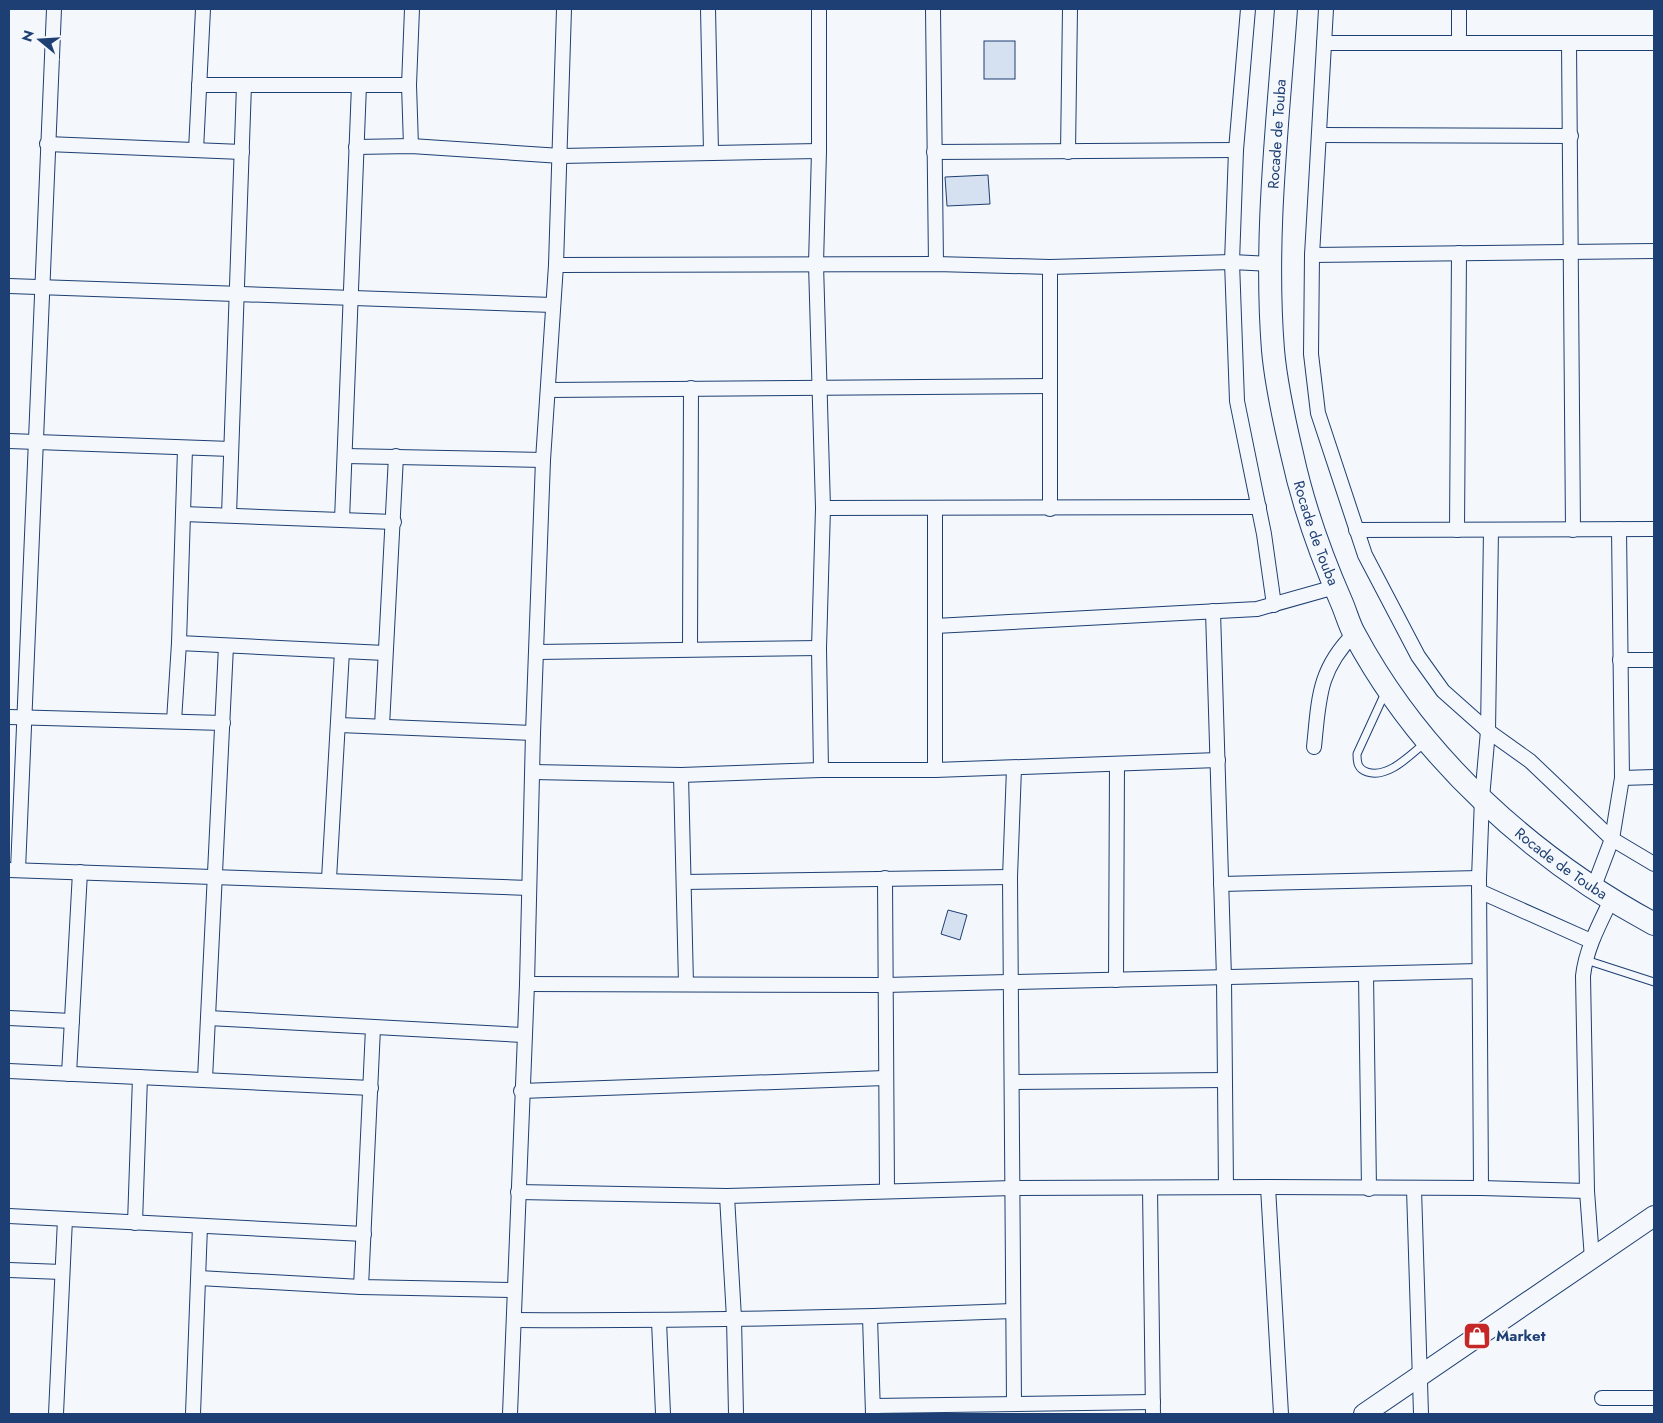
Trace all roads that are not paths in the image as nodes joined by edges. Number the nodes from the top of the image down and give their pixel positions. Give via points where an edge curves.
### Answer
1 (54, 9) edge
2 (203, 9) edge
3 (412, 9) edge
4 (564, 9) edge
5 (708, 9) edge
6 (819, 9) edge
7 (933, 9) edge
8 (1070, 9) edge
9 (1248, 9) edge
10 (1286, 9) edge
11 (1326, 9) edge
12 (1459, 9) edge
13 (1324, 43) junction
14 (1459, 43) junction
15 (1569, 43) junction
16 (1654, 43) edge
17 (199, 85) junction
18 (244, 85) junction
19 (359, 85) junction
20 (409, 86) junction
21 (1320, 135) junction
22 (1571, 136) junction
23 (47, 144) junction
24 (410, 146) junction
25 (356, 147) junction
26 (196, 150) junction
27 (1236, 150) junction
28 (819, 151) junction
29 (242, 152) junction
30 (711, 152) junction
31 (934, 152) junction
32 (1068, 152) junction
33 (561, 156) junction
34 (1654, 251) edge
35 (1571, 252) junction
36 (1458, 253) junction
37 (1312, 255) junction
38 (1232, 262) junction
39 (816, 264) junction
40 (936, 264) junction
41 (1271, 264) junction
42 (556, 265) junction
43 (1050, 267) junction
44 (9, 286) edge
45 (42, 287) junction
46 (237, 294) junction
47 (351, 300) junction
48 (553, 305) junction
49 (1050, 386) junction
50 (692, 388) junction
51 (819, 389) junction
52 (548, 390) junction
53 (9, 441) edge
54 (36, 442) junction
55 (185, 449) junction
56 (231, 450) junction
57 (345, 456) junction
58 (396, 456) junction
59 (544, 460) junction
60 (1259, 507) junction
61 (822, 508) junction
62 (935, 509) junction
63 (1050, 509) junction
64 (183, 514) junction
65 (229, 515) junction
66 (342, 520) junction
67 (394, 522) junction
68 (1654, 529) edge
69 (1356, 530) junction
70 (1457, 530) junction
71 (1491, 530) junction
72 (1573, 530) junction
73 (1619, 530) junction
74 (1334, 587) junction
75 (1274, 605) junction
76 (1213, 611) junction
77 (935, 626) junction
78 (1354, 634) junction
79 (179, 643) junction
80 (226, 646) junction
81 (819, 648) junction
82 (690, 649) junction
83 (342, 651) junction
84 (386, 652) junction
85 (537, 652) junction
86 (1620, 660) junction
87 (1654, 660) edge
88 (1387, 689) junction
89 (9, 717) edge
90 (24, 717) junction
91 (174, 721) junction
92 (222, 723) junction
93 (339, 725) junction
94 (382, 726) junction
95 (1488, 731) junction
96 (533, 732) junction
97 (1428, 741) junction
98 (1314, 747) dead end
99 (1218, 760) junction
100 (1116, 764) junction
101 (1014, 768) junction
102 (821, 770) junction
103 (935, 770) junction
104 (533, 772) junction
105 (681, 776) junction
106 (1654, 777) edge
107 (1622, 778) junction
108 (1482, 798) junction
109 (1612, 839) junction
110 (1654, 864) edge
111 (14, 870) edge
112 (80, 872) junction
113 (1010, 876) junction
114 (216, 878) junction
115 (885, 878) junction
116 (329, 879) junction
117 (684, 882) junction
118 (1221, 884) junction
119 (1479, 884) junction
120 (529, 888) junction
121 (1602, 894) junction
122 (1654, 924) edge
123 (1592, 941) junction
124 (1585, 960) junction
125 (1479, 972) junction
126 (1366, 974) junction
127 (1224, 978) junction
128 (1116, 980) junction
129 (1011, 981) junction
130 (1654, 982) edge
131 (527, 984) junction
132 (686, 984) junction
133 (885, 984) junction
134 (9, 1018) edge
135 (208, 1018) junction
136 (72, 1021) junction
137 (374, 1028) junction
138 (524, 1035) junction
139 (9, 1071) edge
140 (69, 1074) junction
141 (140, 1077) junction
142 (885, 1078) junction
143 (205, 1079) junction
144 (1224, 1080) junction
145 (1012, 1082) junction
146 (371, 1088) junction
147 (521, 1091) junction
148 (1226, 1187) junction
149 (1268, 1187) junction
150 (1014, 1188) junction
151 (1150, 1188) junction
152 (1480, 1188) junction
153 (1369, 1189) junction
154 (1414, 1189) junction
155 (887, 1191) junction
156 (1587, 1191) junction
157 (518, 1192) junction
158 (726, 1196) junction
159 (9, 1216) edge
160 (1654, 1216) edge
161 (65, 1218) junction
162 (135, 1223) junction
163 (200, 1226) junction
164 (364, 1234) junction
165 (1592, 1259) junction
166 (9, 1270) edge
167 (62, 1272) junction
168 (199, 1278) junction
169 (361, 1287) junction
170 (514, 1290) junction
171 (1012, 1312) junction
172 (870, 1317) junction
173 (734, 1318) junction
174 (514, 1320) junction
175 (659, 1321) junction
176 (1420, 1378) junction
177 (1602, 1398) dead end
178 (1654, 1398) edge
179 (1014, 1404) junction
180 (1153, 1408) edge
181 (873, 1410) edge
182 (56, 1414) edge
183 (193, 1414) edge
184 (510, 1414) edge
185 (663, 1414) edge
186 (736, 1414) edge
187 (1281, 1414) edge
188 (1364, 1414) edge
189 (1421, 1414) edge

1 - 23 street
2 - 17 street
3 - 20 street
4 - 33 street
5 - 30 street
6 - 28 street
7 - 31 street
8 - 32 street
9 - 27 street
10 - 41 main road, Rocade de Touba
11 - 13 street
12 - 14 street
13 - 14 street
13 - 21 street
14 - 15 street
15 - 16 street
15 - 22 street
17 - 18 street
17 - 26 street
18 - 19 street
18 - 29 street
19 - 20 street
19 - 25 street
20 - 24 street
21 - 22 street
21 - 37 street
22 - 35 street
23 - 26 street
23 - 45 street
24 - 25 street
24 - 33 street
25 - 47 street
26 - 29 street
27 - 32 street
27 - 38 street
28 - 30 street
28 - 39 street
29 - 46 street
30 - 33 street
31 - 32 street
31 - 40 street
33 - 42 street
34 - 35 street
35 - 36 street
35 - 72 street
36 - 37 street
36 - 70 street
37 - 69 street via 1311,354 1318,413
38 - 41 street
38 - 43 street
38 - 60 street via 1237,401
39 - 40 street
39 - 42 street
39 - 51 street
40 - 43 street
41 - 74 main road, Rocade de Touba via 1273,352 1281,408 1300,489
42 - 48 street
43 - 49 street
44 - 45 street
45 - 46 street
45 - 54 street
46 - 47 street
46 - 56 street
47 - 48 street
47 - 57 street
48 - 52 street
49 - 51 street
49 - 63 street
50 - 51 street
50 - 52 street
50 - 82 street
51 - 61 street
52 - 59 street
53 - 54 street
54 - 55 street
54 - 90 street
55 - 56 street
55 - 64 street
56 - 65 street
57 - 58 street
57 - 66 street
58 - 59 street
58 - 67 street
59 - 85 street
60 - 63 street
60 - 75 street
61 - 62 street
61 - 81 street
62 - 63 street
62 - 77 street
64 - 65 street
64 - 79 street
65 - 66 street
66 - 67 street
67 - 84 street
68 - 73 street
69 - 70 street
69 - 95 street via 1365,556 1418,656 1444,691
70 - 71 street
71 - 72 street
71 - 95 street
72 - 73 street
73 - 86 street
74 - 75 street
74 - 78 main road, Rocade de Touba
75 - 76 street
76 - 77 street
76 - 99 street
77 - 103 street
78 - 88 main road, Rocade de Touba
78 - 98 street via 1336,651 1324,677
79 - 80 street
79 - 91 street
80 - 83 street
80 - 92 street
81 - 82 street
81 - 102 street
82 - 85 street
83 - 84 street
83 - 93 street
84 - 94 street
85 - 96 street
86 - 87 street
86 - 107 street
88 - 97 main road, Rocade de Touba
88 - 97 lane via 1357,754 1357,764 1362,770 1377,774 1390,770
89 - 90 street
90 - 91 street
90 - 111 street
91 - 92 street
92 - 114 street
93 - 94 street
93 - 116 street
94 - 96 street
95 - 108 street
95 - 109 street via 1530,761
96 - 104 street
97 - 108 main road, Rocade de Touba
99 - 100 street
99 - 118 street
100 - 101 street
100 - 128 street
101 - 103 street
101 - 113 street
102 - 103 street
102 - 105 street
104 - 105 street
104 - 120 street
105 - 117 street
106 - 107 street
107 - 109 street
108 - 119 street
108 - 121 main road, Rocade de Touba via 1530,842
109 - 110 street
109 - 121 street
111 - 112 street
112 - 114 street
112 - 136 street
113 - 115 street
113 - 129 street
114 - 116 street
114 - 135 street
115 - 117 street
115 - 133 street
116 - 120 street
117 - 132 street
118 - 119 street
118 - 127 street
119 - 123 street
119 - 125 street
120 - 131 street
121 - 122 main road, Rocade de Touba
121 - 123 street
123 - 124 street
124 - 130 lane
124 - 156 street
125 - 126 street
125 - 152 street
126 - 127 street
126 - 153 street
127 - 128 street
127 - 144 street
128 - 129 street
129 - 133 street
129 - 145 street
131 - 132 street
131 - 138 street
132 - 133 street
133 - 142 street
134 - 136 street
135 - 137 street
135 - 143 street
136 - 140 street
137 - 138 street
137 - 146 street
138 - 147 street
139 - 140 street
140 - 141 street
141 - 143 street
141 - 162 street
142 - 147 street
142 - 155 street
143 - 146 street
144 - 145 street
144 - 148 street
145 - 150 street
146 - 164 street
147 - 157 street
148 - 149 street
148 - 151 street
149 - 153 street
149 - 187 street
150 - 151 street
150 - 155 street
150 - 171 street
151 - 180 street
152 - 154 street
152 - 156 street
153 - 154 street
154 - 176 street
155 - 158 street
156 - 165 street
157 - 158 street
157 - 170 street
158 - 173 street
159 - 161 street
160 - 165 street
161 - 162 street
161 - 167 street
162 - 163 street
163 - 164 street
163 - 168 street
164 - 169 street
165 - 176 street
166 - 167 street
167 - 182 street
168 - 169 street
168 - 183 street
169 - 170 street
170 - 174 street
171 - 172 street
171 - 179 street
172 - 173 street
172 - 181 street
173 - 175 street
173 - 186 street
174 - 175 street
174 - 184 street
175 - 185 street
176 - 188 street
176 - 189 street
177 - 178 street
179 - 180 street
179 - 181 street

